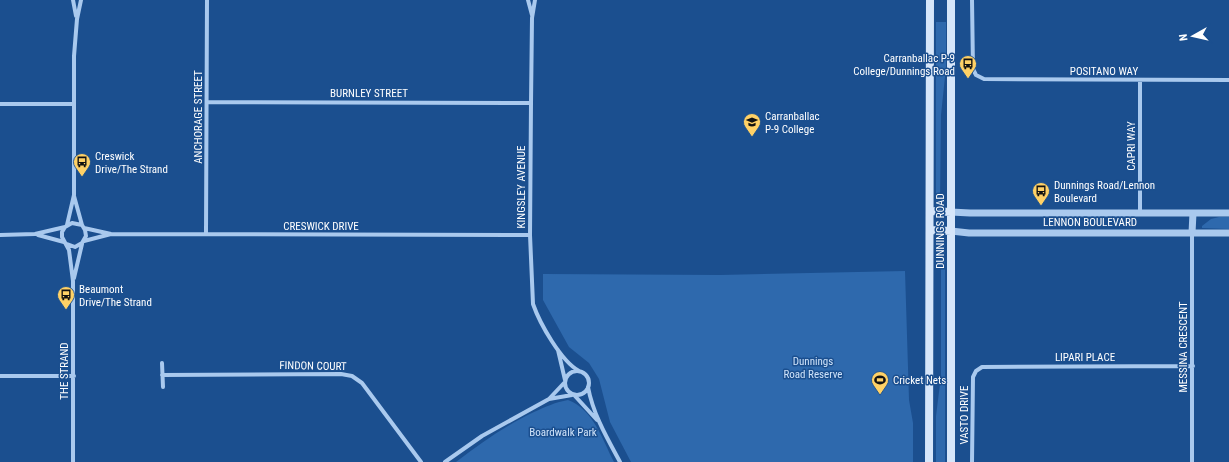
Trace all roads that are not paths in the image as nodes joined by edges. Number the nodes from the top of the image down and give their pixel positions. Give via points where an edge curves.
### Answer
1 (73, 0) edge
2 (81, 0) edge
3 (207, 0) edge
4 (528, 0) edge
5 (536, 0) edge
6 (930, 0) edge
7 (951, 0) edge
8 (972, 0) edge
9 (532, 18) junction
10 (77, 19) junction
11 (1140, 80) junction
12 (1229, 80) edge
13 (207, 102) junction
14 (530, 103) junction
15 (0, 104) edge
16 (74, 104) junction
17 (74, 195) junction
18 (930, 211) junction
19 (951, 212) junction
20 (1140, 213) junction
21 (1193, 213) junction
22 (1229, 213) edge
23 (66, 226) junction
24 (83, 227) junction
25 (930, 230) junction
26 (951, 231) junction
27 (1192, 233) junction
28 (1229, 233) edge
29 (35, 234) junction
30 (111, 234) junction
31 (206, 234) junction
32 (0, 235) edge
33 (530, 235) junction
34 (83, 242) junction
35 (66, 243) junction
36 (74, 280) junction
37 (558, 350) junction
38 (162, 363) dead end
39 (1193, 366) junction
40 (978, 369) joint
41 (579, 371) junction
42 (162, 375) junction
43 (0, 376) edge
44 (74, 376) junction
45 (565, 382) junction
46 (162, 387) dead end
47 (588, 387) junction
48 (574, 395) junction
49 (549, 399) junction
50 (599, 422) junction
51 (73, 462) edge
52 (421, 462) edge
53 (445, 462) edge
54 (620, 462) edge
55 (929, 462) edge
56 (950, 462) edge
57 (972, 462) edge
58 (1192, 462) edge

1 - 10 street
2 - 10 street
3 - 13 street, ANCHORAGE STREET
4 - 9 street, KINGSLEY AVENUE
5 - 9 street, KINGSLEY AVENUE
6 - 18 main road, DUNNINGS ROAD
7 - 19 main road, DUNNINGS ROAD
8 - 11 street, POSITANO WAY via 972,64 974,72 979,77 988,80
9 - 14 street, KINGSLEY AVENUE
10 - 16 street
11 - 12 street, POSITANO WAY
11 - 20 street, CAPRI WAY
13 - 14 street, BURNLEY STREET
13 - 31 street, ANCHORAGE STREET
14 - 33 street, KINGSLEY AVENUE
15 - 16 street
16 - 17 street
17 - 23 street
17 - 24 street
18 - 19 main road
18 - 25 main road, DUNNINGS ROAD
19 - 20 street, LENNON BOULEVARD
19 - 26 main road, DUNNINGS ROAD
20 - 21 street, LENNON BOULEVARD
21 - 22 street, LENNON BOULEVARD
21 - 27 street
23 - 24 street via 75,222
23 - 29 street
23 - 35 street via 62,234
24 - 30 street, CRESWICK DRIVE
24 - 34 street via 86,236
25 - 26 main road
25 - 55 main road, DUNNINGS ROAD
26 - 27 street, LENNON BOULEVARD
26 - 56 main road, DUNNINGS ROAD
27 - 28 street, LENNON BOULEVARD
27 - 39 street, MESSINA CRESCENT
29 - 32 street
29 - 35 street
30 - 31 street, CRESWICK DRIVE
30 - 34 street, CRESWICK DRIVE
31 - 33 street, CRESWICK DRIVE
33 - 37 street, KINGSLEY AVENUE via 533,304
34 - 35 street via 75,247
34 - 36 street, THE STRAND
35 - 36 street, THE STRAND
36 - 44 street, THE STRAND
37 - 41 street, KINGSLEY AVENUE via 570,365
37 - 45 street, KINGSLEY AVENUE
38 - 42 street
39 - 40 street, LIPARI PLACE via 986,366
39 - 58 street, MESSINA CRESCENT
40 - 57 street, VASTO DRIVE via 973,377
41 - 45 street via 569,374
41 - 47 street via 588,378
42 - 46 street
42 - 52 street, FINDON COURT via 352,376 362,383
43 - 44 street
44 - 51 street, THE STRAND
45 - 48 street via 566,390
45 - 49 street
47 - 48 street via 585,393
47 - 50 street
48 - 49 street
48 - 50 street
49 - 53 street via 482,436
50 - 54 street

